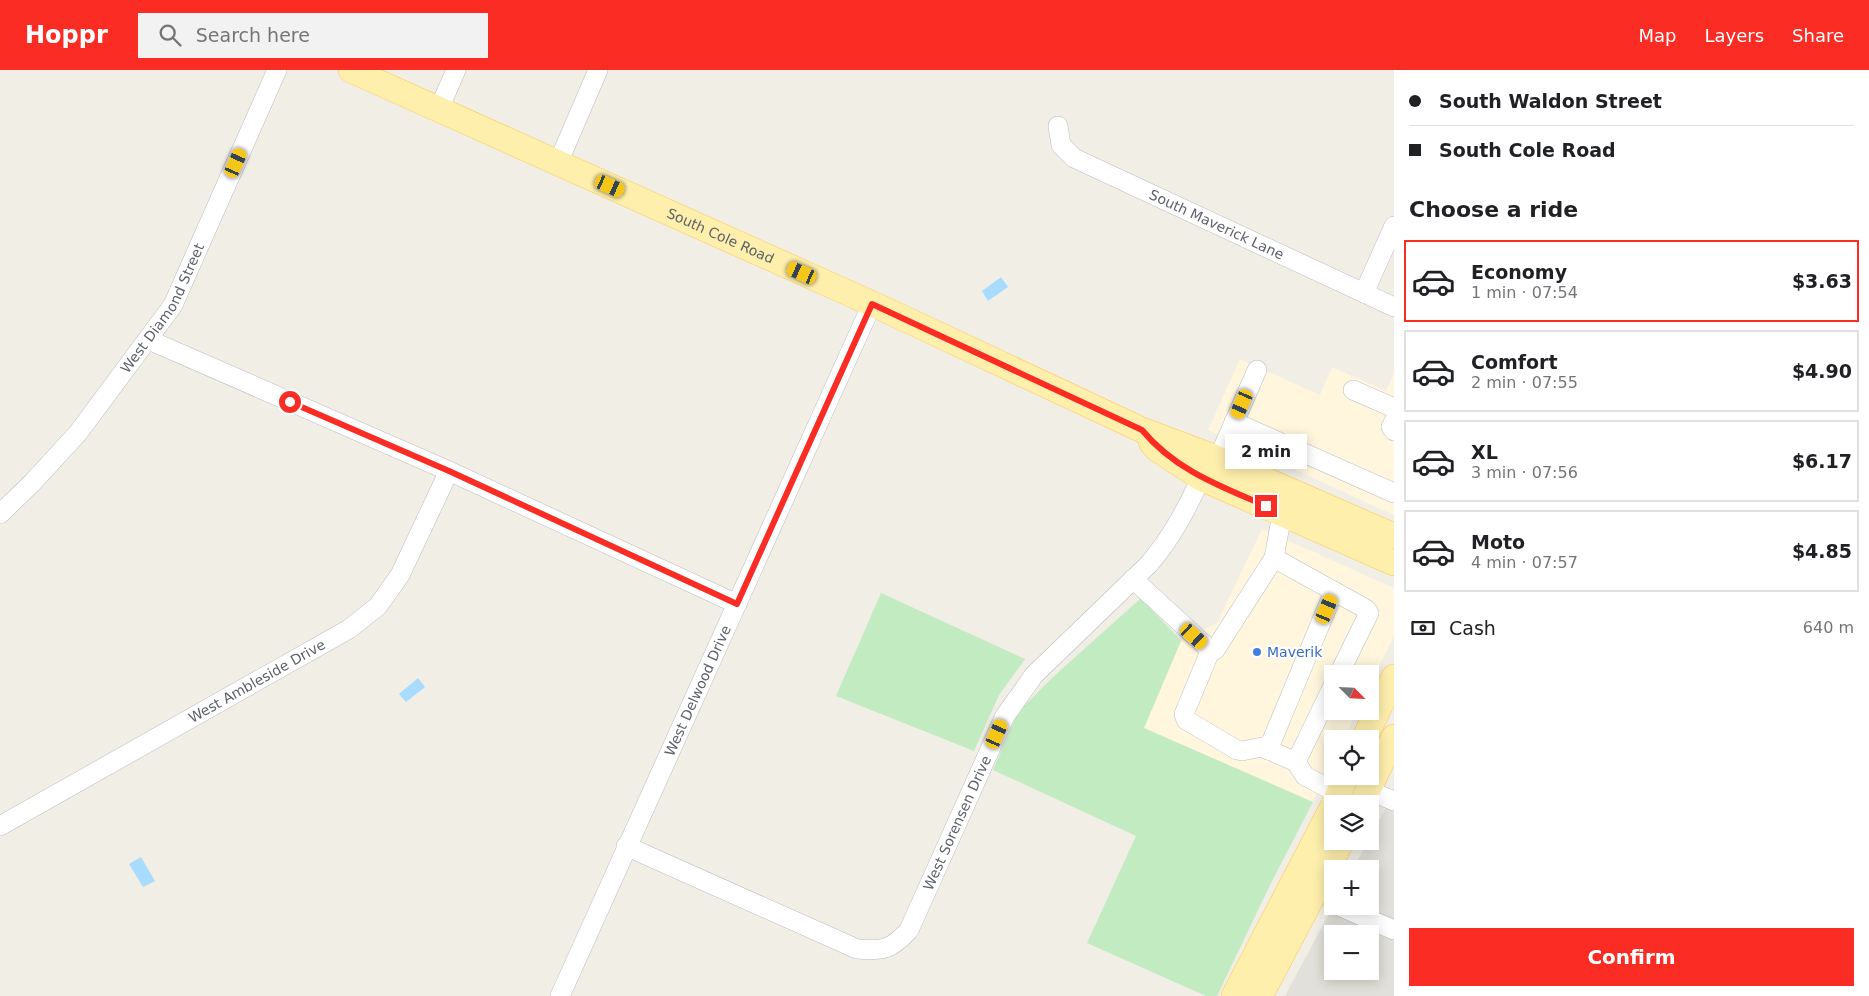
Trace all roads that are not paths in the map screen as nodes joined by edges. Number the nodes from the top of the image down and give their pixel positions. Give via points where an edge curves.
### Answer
1 (277, 70) edge
2 (351, 70) edge
3 (456, 70) edge
4 (598, 70) edge
5 (439, 109) junction
6 (1058, 126) dead end
7 (558, 163) junction
8 (1394, 226) edge
9 (1364, 293) junction
10 (872, 304) junction
11 (1394, 307) edge
12 (149, 340) junction
13 (1257, 370) dead end
14 (1353, 390) dead end
15 (1394, 408) edge
16 (1394, 421) edge
17 (1234, 422) junction
18 (1142, 430) junction
19 (1394, 431) edge
20 (1218, 459) junction
21 (449, 471) junction
22 (1252, 475) junction
23 (1201, 478) junction
24 (1394, 493) edge
25 (0, 514) edge
26 (1282, 514) junction
27 (1394, 536) edge
28 (1274, 558) junction
29 (1394, 563) edge
30 (1133, 579) junction
31 (1334, 591) junction
32 (737, 604) junction
33 (1210, 649) junction
34 (1343, 665) edge
35 (1394, 677) edge
36 (1324, 704) edge
37 (1368, 730) edge
38 (1394, 737) edge
39 (1268, 750) junction
40 (1296, 762) junction
41 (1345, 795) edge
42 (1348, 795) edge
43 (1379, 799) edge
44 (1394, 801) edge
45 (0, 826) edge
46 (1324, 837) edge
47 (626, 846) junction
48 (1324, 900) edge
49 (1360, 915) edge
50 (1394, 930) edge
51 (1270, 932) junction
52 (560, 996) edge
53 (1234, 996) edge
54 (1246, 996) edge
55 (1260, 996) edge

1 - 12 street, West Diamond Street via 173,306
2 - 5 main road, South Cole Road
3 - 5 street
4 - 7 street
5 - 7 main road, South Cole Road
6 - 9 street, South Maverick Lane via 1061,145 1074,158
7 - 10 main road, South Cole Road
8 - 9 street
9 - 11 street, South Maverick Lane
10 - 18 main road, South Cole Road
10 - 32 street, West Delwood Drive
12 - 21 street
12 - 25 street, West Diamond Street via 78,433
13 - 17 street
14 - 15 street
16 - 19 street via 1391,427
17 - 20 street
17 - 24 street
18 - 20 main road, South Cole Road
18 - 23 main road, South Cole Road via 1157,449
20 - 22 main road, South Cole Road
21 - 32 street
21 - 45 street, West Ambleside Drive via 400,574 378,606 349,629
22 - 23 main road, South Cole Road via 1231,470
22 - 27 main road, South Cole Road
23 - 26 main road, South Cole Road
23 - 30 street, West Sorensen Drive via 1177,527 1149,564
26 - 28 street
26 - 29 main road, South Cole Road
28 - 31 street
28 - 33 street via 1220,645 1215,650
30 - 33 street
30 - 47 street, West Sorensen Drive via 1034,675 1005,716 909,930 898,943 882,950 857,948
31 - 34 street via 1368,613
31 - 39 street
32 - 47 street, West Delwood Drive
33 - 39 street via 1184,714 1186,720 1236,750 1262,747
35 - 37 main road
36 - 40 street
38 - 42 main road
39 - 40 street
40 - 41 street via 1305,776
43 - 44 street
46 - 51 main road
47 - 52 street, West Delwood Drive
48 - 55 main road
49 - 50 street
51 - 53 main road
51 - 54 main road

